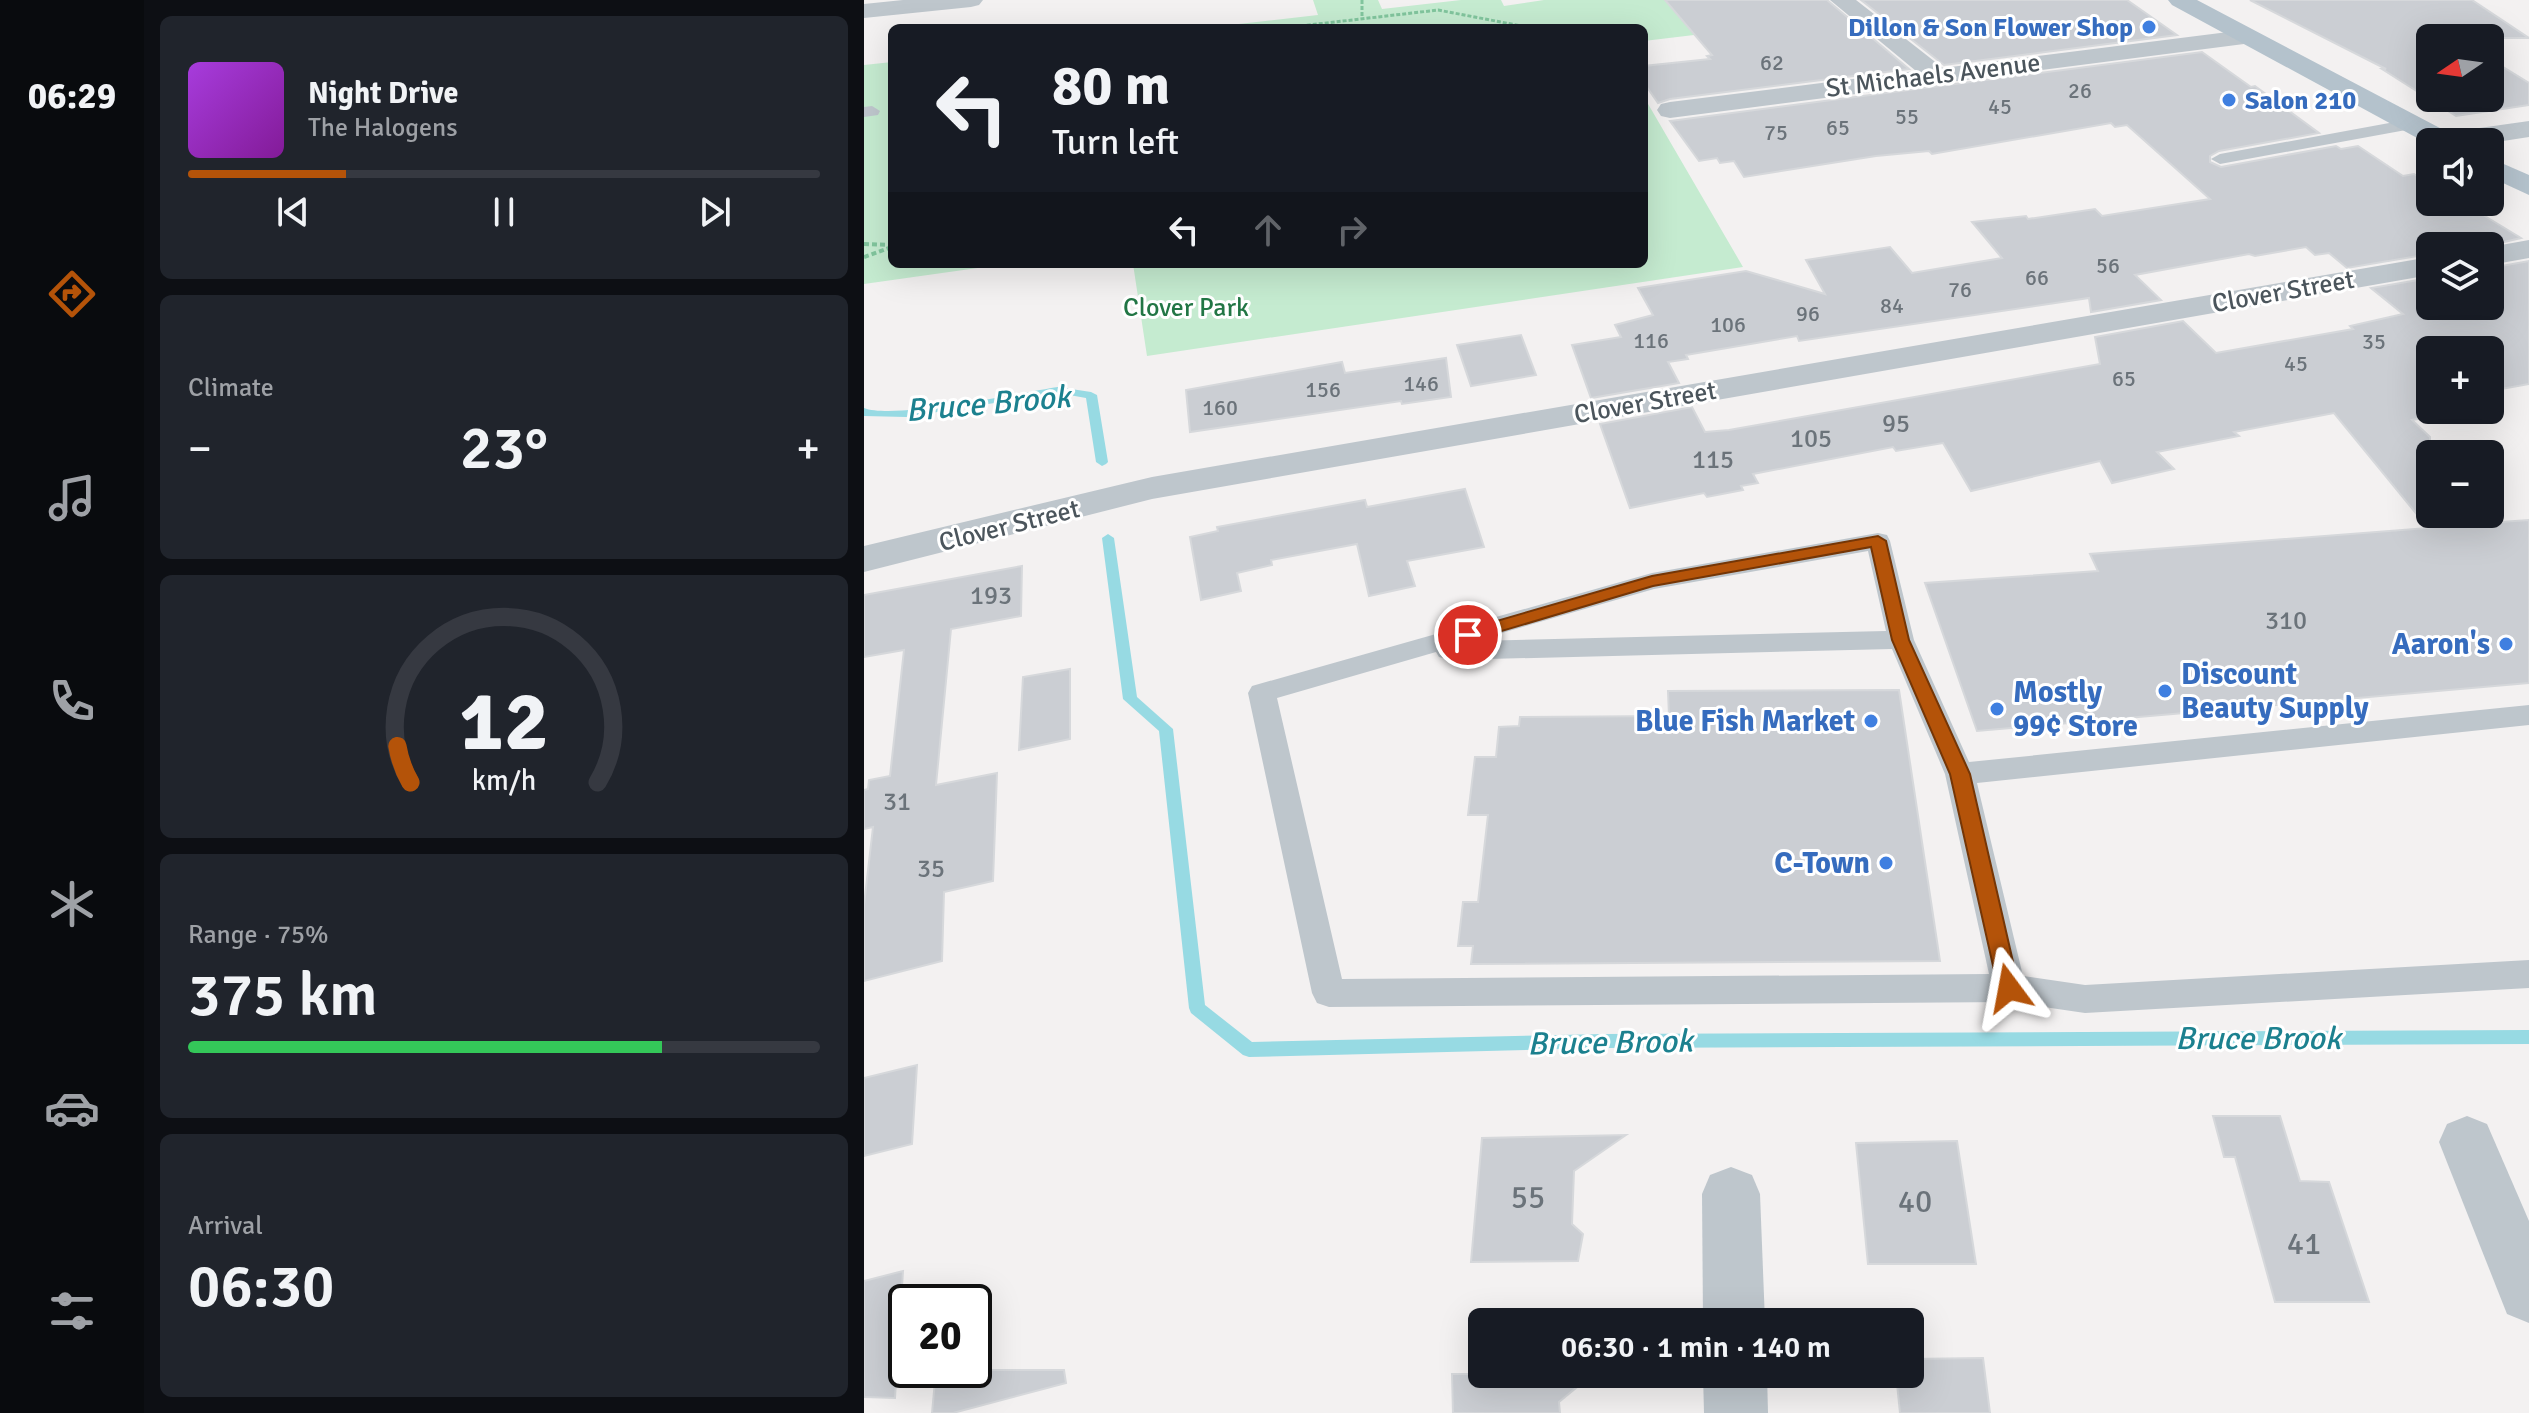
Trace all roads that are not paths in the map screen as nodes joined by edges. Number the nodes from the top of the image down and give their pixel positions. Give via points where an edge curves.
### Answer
1 (971, 0) edge
2 (1842, 0) edge
3 (2180, 0) edge
4 (864, 11) edge
5 (2244, 37) junction
6 (1935, 74) junction
7 (1670, 110) dead end
8 (2411, 124) junction
9 (2419, 128) edge
10 (2529, 129) edge
11 (2504, 133) edge
12 (2220, 159) dead end
13 (2504, 173) edge
14 (2529, 186) edge
15 (2529, 249) edge
16 (2504, 253) edge
17 (2416, 268) edge
18 (864, 559) edge
19 (1901, 640) junction
20 (1407, 653) junction
21 (2529, 715) edge
22 (1960, 774) junction
23 (2529, 974) edge
24 (2009, 988) junction
25 (2467, 1142) dead end
26 (1731, 1194) dead end
27 (2529, 1293) edge
28 (1734, 1308) edge
29 (1735, 1388) edge
30 (1736, 1413) edge

1 - 4 street
2 - 6 street
3 - 5 main road
5 - 6 street, St Michaels Avenue
5 - 8 main road
6 - 7 street, St Michaels Avenue
8 - 9 main road
8 - 12 lane
10 - 11 street
13 - 14 main road
15 - 16 street
17 - 18 street, Clover Street via 1152,488
19 - 20 lane
19 - 20 lane via 1878,541 1652,581
19 - 22 lane
20 - 24 lane via 1262,693 1329,993
21 - 22 lane
22 - 24 lane
23 - 24 lane via 2085,999
25 - 27 street
26 - 28 street
29 - 30 street

